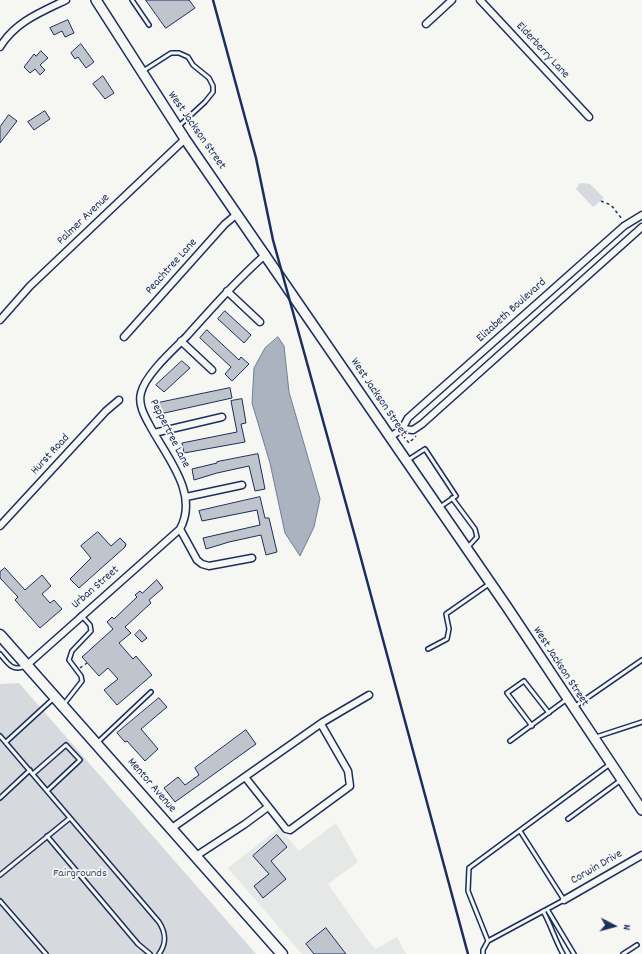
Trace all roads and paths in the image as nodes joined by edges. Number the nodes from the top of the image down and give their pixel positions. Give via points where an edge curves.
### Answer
1 (66, 0) edge
2 (96, 0) edge
3 (132, 0) edge
4 (452, 0) edge
5 (480, 0) edge
6 (426, 24) dead end
7 (149, 25) dead end
8 (0, 48) edge
9 (141, 72) junction
10 (589, 117) dead end
11 (178, 127) junction
12 (185, 139) junction
13 (600, 201) dead end
14 (237, 214) junction
15 (642, 215) edge
16 (622, 219) dead end
17 (642, 227) edge
18 (266, 254) junction
19 (227, 291) junction
20 (0, 320) edge
21 (260, 322) dead end
22 (124, 336) dead end
23 (181, 341) junction
24 (212, 370) dead end
25 (120, 400) dead end
26 (222, 417) dead end
27 (400, 430) junction
28 (154, 433) junction
29 (390, 437) junction
30 (409, 443) dead end
31 (407, 462) junction
32 (242, 485) dead end
33 (186, 496) junction
34 (452, 498) junction
35 (439, 508) junction
36 (0, 526) edge
37 (180, 529) junction
38 (467, 548) junction
39 (252, 558) dead end
40 (490, 583) junction
41 (81, 616) junction
42 (0, 636) edge
43 (428, 649) dead end
44 (0, 654) edge
45 (642, 660) edge
46 (27, 665) junction
47 (151, 692) dead end
48 (369, 695) dead end
49 (567, 699) junction
50 (59, 701) junction
51 (573, 708) junction
52 (548, 713) junction
53 (642, 722) edge
54 (321, 724) junction
55 (532, 726) junction
56 (0, 736) edge
57 (593, 738) junction
58 (510, 741) dead end
59 (6, 742) junction
60 (96, 743) junction
61 (610, 764) junction
62 (30, 770) junction
63 (33, 774) junction
64 (245, 777) junction
65 (621, 780) junction
66 (47, 791) junction
67 (0, 798) edge
68 (268, 807) junction
69 (642, 810) edge
70 (70, 818) junction
71 (568, 819) dead end
72 (172, 828) junction
73 (520, 831) junction
74 (47, 836) junction
75 (642, 855) edge
76 (196, 856) junction
77 (0, 875) edge
78 (564, 900) junction
79 (0, 901) edge
80 (547, 909) junction
81 (543, 911) junction
82 (488, 941) junction
83 (637, 945) dead end
84 (46, 954) edge
85 (150, 954) edge
86 (159, 954) edge
87 (282, 954) edge
88 (483, 954) edge
89 (563, 954) edge
90 (574, 954) edge
91 (623, 954) edge

1 - 8 street via 23,23 10,33
2 - 9 street, West Jackson Street
3 - 7 lane
4 - 6 street
5 - 10 street, Elderberry Lane
9 - 11 street, West Jackson Street
9 - 11 lane via 171,53 179,53 188,57 193,65 209,78 213,92
11 - 12 street, West Jackson Street
12 - 14 street, West Jackson Street
12 - 20 street, Palmer Avenue via 30,286
13 - 16 path via 611,205
14 - 18 street, West Jackson Street
14 - 22 street, Peachtree Lane via 225,224
15 - 27 street, Elizabeth Boulevard via 624,226 589,257 408,418
17 - 27 street, Elizabeth Boulevard via 422,424 414,430
18 - 19 street, Peppertree Lane
18 - 29 street, West Jackson Street
19 - 21 street
19 - 23 street, Peppertree Lane
23 - 24 street
23 - 28 street, Peppertree Lane via 141,391 142,408
25 - 36 street, Hurst Road via 106,411
26 - 28 street
27 - 29 street, Elizabeth Boulevard
27 - 30 path
28 - 33 street, Peppertree Lane
29 - 31 street, West Jackson Street
31 - 34 lane via 425,449 456,496
31 - 35 street, West Jackson Street
32 - 33 street
33 - 37 street, Peppertree Lane via 186,519
34 - 35 lane
34 - 38 lane via 475,529 477,537
35 - 38 street, West Jackson Street
37 - 39 street via 197,560 202,564 208,566
37 - 41 street, Urban Street
38 - 40 street, West Jackson Street
40 - 43 lane via 446,614 449,629 447,639
40 - 49 street, West Jackson Street
41 - 46 street, Urban Street
41 - 50 lane via 90,625 91,631 72,651 69,660 81,676 82,682
42 - 46 main road, Mentor Avenue
44 - 46 lane via 12,668 19,669
45 - 51 lane
46 - 50 main road, Mentor Avenue
47 - 60 lane
48 - 54 street
49 - 51 street, West Jackson Street
49 - 52 lane
50 - 59 lane
50 - 60 main road, Mentor Avenue
51 - 57 street, West Jackson Street
52 - 55 lane
52 - 55 lane via 524,681 507,693
53 - 57 lane
54 - 64 street
54 - 68 street via 348,772 350,786 290,830 286,829
55 - 58 lane
56 - 59 lane
57 - 61 street, West Jackson Street
59 - 62 lane
60 - 72 main road, Mentor Avenue
61 - 65 street, West Jackson Street
61 - 73 lane
62 - 63 lane
62 - 67 lane
63 - 66 lane
63 - 66 lane via 66,745 80,760
64 - 68 street
64 - 72 street
65 - 69 street, West Jackson Street
65 - 71 lane
66 - 70 lane
68 - 76 street
70 - 74 lane
70 - 86 lane via 159,922 165,941
72 - 76 main road, Mentor Avenue
73 - 78 lane
73 - 82 lane via 469,868 468,890
74 - 77 lane
74 - 85 lane via 138,944
75 - 78 street, Corwin Drive
76 - 87 main road, Mentor Avenue
78 - 80 lane
79 - 84 lane
80 - 81 lane
80 - 90 lane
81 - 82 lane
81 - 89 lane
82 - 88 lane
83 - 91 lane

